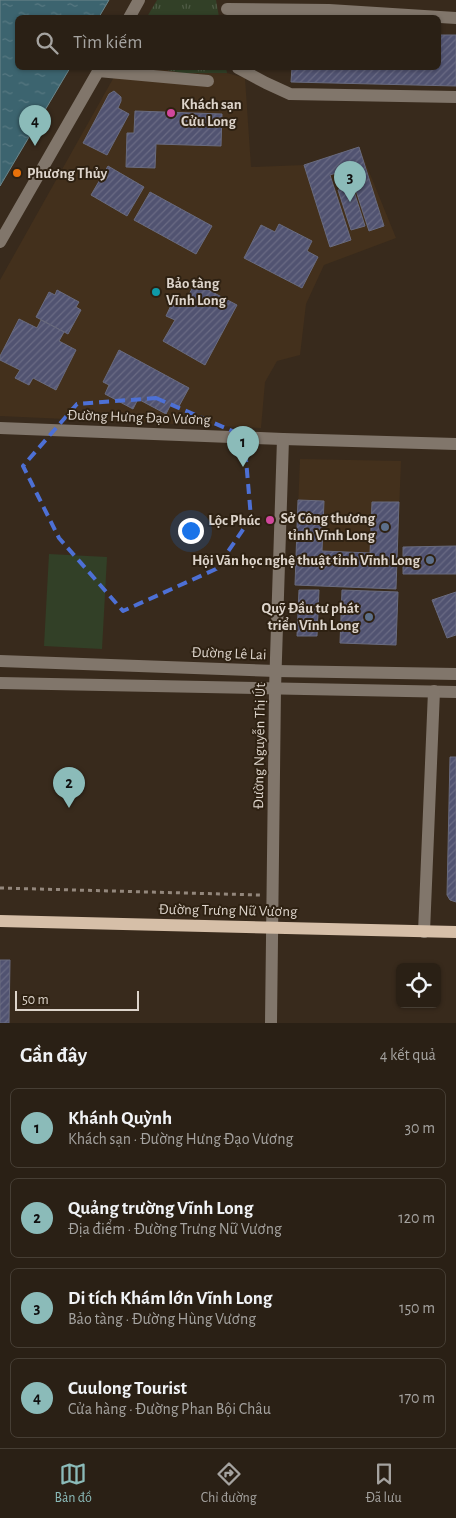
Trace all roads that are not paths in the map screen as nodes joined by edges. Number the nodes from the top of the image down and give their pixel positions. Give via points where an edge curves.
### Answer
1 (139, 0) edge
2 (227, 9) edge
3 (131, 15) edge
4 (408, 15) edge
5 (441, 17) edge
6 (456, 18) edge
7 (98, 70) edge
8 (108, 70) edge
9 (242, 70) edge
10 (208, 81) dead end
11 (456, 97) edge
12 (0, 242) edge
13 (0, 428) edge
14 (283, 440) junction
15 (456, 444) edge
16 (0, 661) edge
17 (276, 671) junction
18 (456, 674) edge
19 (0, 683) edge
20 (275, 689) junction
21 (434, 691) junction
22 (456, 692) edge
23 (0, 921) edge
24 (273, 928) junction
25 (424, 932) junction
26 (456, 932) edge
27 (271, 1023) edge

1 - 3 street
2 - 4 street
5 - 6 street
7 - 12 street
8 - 10 street
9 - 11 street via 290,94
13 - 14 street, Đường Hưng Đạo Vương
14 - 15 street, Đường Hưng Đạo Vương
14 - 17 street, Đường Nguyễn Thị Út
16 - 17 street, Đường Lê Lai
17 - 18 street, Đường Lê Lai
17 - 20 street, Đường Nguyễn Thị Út
19 - 20 street
20 - 21 street
20 - 24 street, Đường Nguyễn Thị Út
21 - 22 street
21 - 25 street
23 - 24 main road, Đường Trưng Nữ Vương
24 - 25 main road, Đường Trưng Nữ Vương
24 - 27 street, Đường Nguyễn Thị Út
25 - 26 main road, Đường Trưng Nữ Vương

